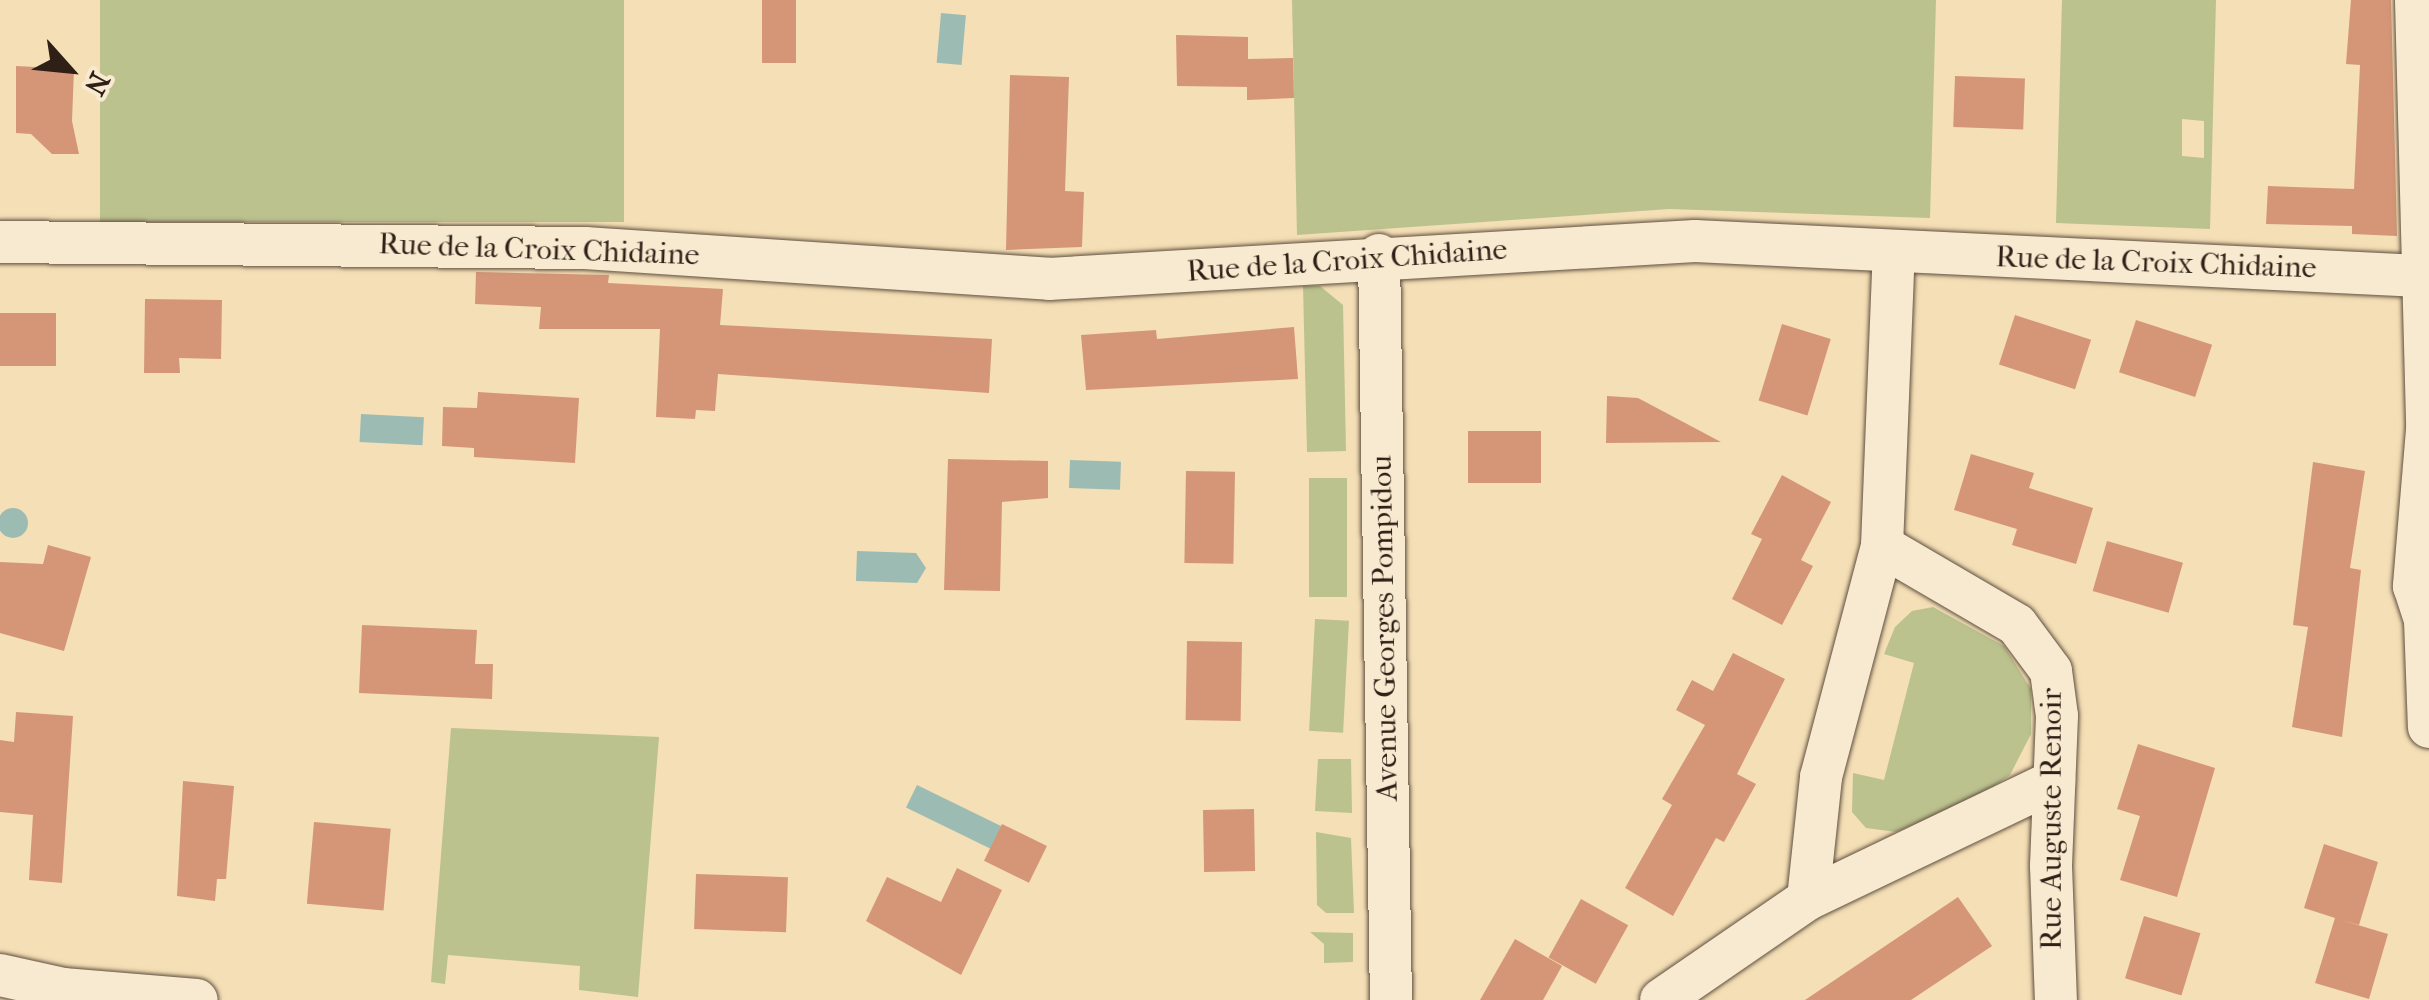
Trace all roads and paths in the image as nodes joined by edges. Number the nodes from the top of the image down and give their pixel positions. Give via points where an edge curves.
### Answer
1 (2416, 0) edge
2 (0, 242) edge
3 (1894, 252) junction
4 (1379, 255) junction
5 (2420, 276) junction
6 (2428, 430) edge
7 (1882, 546) junction
8 (2429, 727) edge
9 (2054, 782) junction
10 (1808, 898) junction
11 (0, 975) edge
12 (40, 993) edge
13 (197, 1000) edge
14 (1390, 1000) edge
15 (1661, 1000) edge
16 (2056, 1000) edge

1 - 5 street
2 - 4 street, Rue de la Croix Chidaine via 585,248 1050,279
3 - 4 street, Rue de la Croix Chidaine via 1695,241
3 - 5 street, Rue de la Croix Chidaine
3 - 7 street
4 - 14 street, Avenue Georges Pompidou
5 - 6 street
6 - 8 street via 2414,586 2424,620
7 - 9 street, Rue Auguste Renoir via 2017,625 2033,642 2053,686
7 - 10 street via 1821,777
9 - 10 street
9 - 16 street, Rue Auguste Renoir
10 - 15 street
11 - 12 street
12 - 13 street

